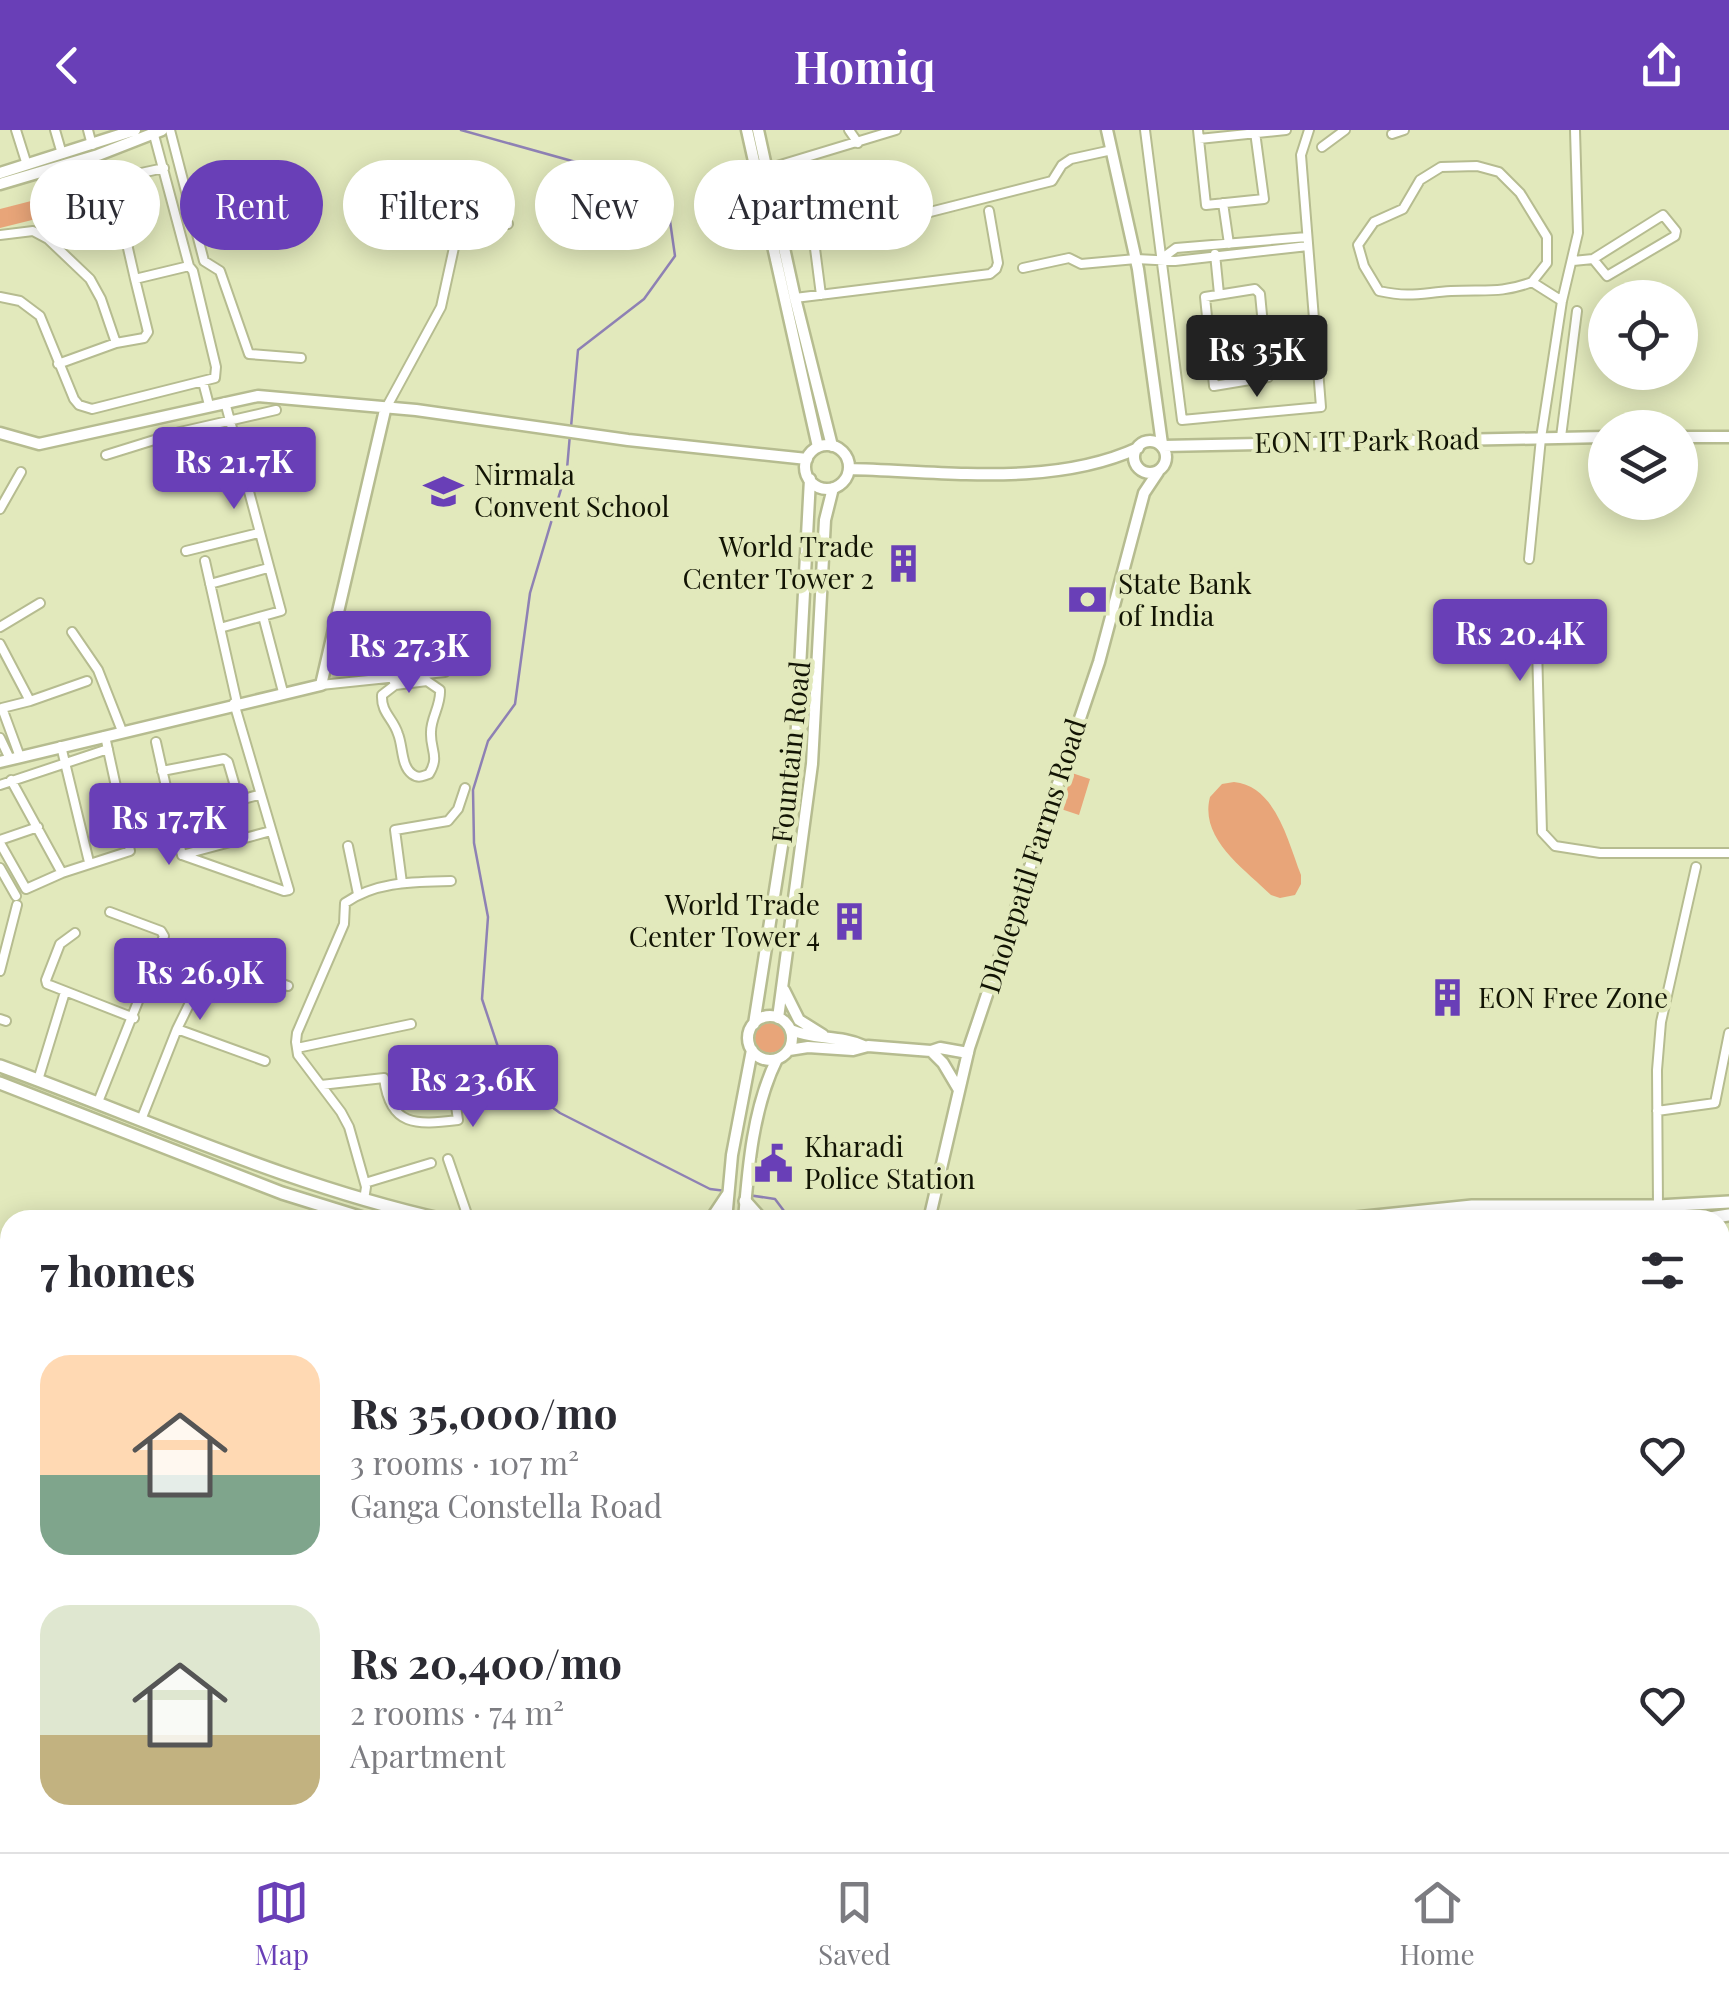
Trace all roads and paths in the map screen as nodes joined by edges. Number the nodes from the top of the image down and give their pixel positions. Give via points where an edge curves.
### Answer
1 (16, 130) edge
2 (55, 130) edge
3 (88, 130) edge
4 (135, 130) edge
5 (170, 130) edge
6 (748, 130) edge
7 (758, 130) edge
8 (849, 130) edge
9 (896, 130) edge
10 (1108, 130) edge
11 (1145, 130) edge
12 (1286, 130) edge
13 (1309, 130) edge
14 (1345, 130) edge
15 (1404, 130) edge
16 (1576, 130) edge
17 (158, 132) edge
18 (1256, 132) edge
19 (111, 134) edge
20 (1392, 134) dead end
21 (1198, 135) edge
22 (858, 143) junction
23 (92, 145) junction
24 (1322, 146) dead end
25 (1112, 150) junction
26 (62, 154) junction
27 (765, 160) edge
28 (801, 160) edge
29 (27, 165) junction
30 (164, 168) junction
31 (0, 173) edge
32 (0, 184) edge
33 (1223, 203) junction
34 (933, 211) edge
35 (989, 211) dead end
36 (0, 235) edge
37 (1307, 242) junction
38 (1229, 244) junction
39 (1213, 246) junction
40 (453, 250) edge
41 (784, 250) edge
42 (815, 250) edge
43 (1215, 256) junction
44 (1161, 258) junction
45 (1136, 259) junction
46 (1592, 259) junction
47 (1573, 261) junction
48 (189, 266) junction
49 (1022, 268) dead end
50 (135, 279) junction
51 (1532, 282) junction
52 (1219, 294) junction
53 (821, 295) junction
54 (0, 297) edge
55 (794, 298) junction
56 (1562, 301) junction
57 (1577, 311) dead end
58 (1556, 342) junction
59 (1576, 342) junction
60 (116, 343) junction
61 (301, 358) dead end
62 (58, 364) junction
63 (203, 382) junction
64 (225, 402) junction
65 (209, 405) junction
66 (1156, 407) junction
67 (276, 410) dead end
68 (384, 410) junction
69 (230, 419) junction
70 (0, 434) edge
71 (1729, 436) edge
72 (1588, 437) edge
73 (1698, 437) edge
74 (1541, 438) junction
75 (1560, 438) junction
76 (1194, 444) junction
77 (1140, 445) junction
78 (1162, 445) junction
79 (832, 446) junction
80 (818, 447) junction
81 (106, 455) dead end
82 (807, 460) junction
83 (1112, 460) junction
84 (1161, 467) junction
85 (849, 469) junction
86 (1138, 470) junction
87 (21, 472) dead end
88 (810, 479) junction
89 (833, 488) junction
90 (1144, 493) junction
91 (1, 504) edge
92 (259, 532) junction
93 (186, 551) dead end
94 (1529, 559) dead end
95 (204, 562) dead end
96 (268, 568) junction
97 (210, 584) junction
98 (40, 603) dead end
99 (263, 616) junction
100 (0, 627) edge
101 (220, 628) junction
102 (72, 632) dead end
103 (0, 644) edge
104 (1537, 647) dead end
105 (445, 672) dead end
106 (88, 682) dead end
107 (394, 682) junction
108 (322, 685) junction
109 (282, 692) junction
110 (30, 701) junction
111 (236, 703) junction
112 (122, 731) junction
113 (105, 736) junction
114 (0, 738) edge
115 (156, 742) dead end
116 (61, 746) junction
117 (108, 749) junction
118 (10, 759) edge
119 (65, 762) junction
120 (162, 771) junction
121 (11, 780) junction
122 (0, 785) edge
123 (465, 788) dead end
124 (258, 795) junction
125 (240, 800) junction
126 (172, 818) junction
127 (38, 828) junction
128 (271, 830) junction
129 (0, 842) edge
130 (348, 846) dead end
131 (1729, 853) edge
132 (182, 854) junction
133 (89, 862) junction
134 (1696, 867) dead end
135 (0, 868) edge
136 (62, 872) junction
137 (451, 881) dead end
138 (402, 883) junction
139 (358, 894) junction
140 (110, 912) dead end
141 (74, 933) dead end
142 (0, 971) edge
143 (782, 984) junction
144 (288, 986) dead end
145 (65, 992) junction
146 (134, 1018) junction
147 (778, 1018) junction
148 (410, 1024) dead end
149 (754, 1024) junction
150 (177, 1028) junction
151 (791, 1030) junction
152 (1729, 1033) edge
153 (829, 1037) junction
154 (864, 1046) junction
155 (297, 1048) junction
156 (752, 1050) junction
157 (789, 1050) junction
158 (934, 1054) junction
159 (967, 1057) junction
160 (777, 1059) junction
161 (265, 1061) dead end
162 (0, 1066) edge
163 (38, 1080) junction
164 (0, 1083) edge
165 (394, 1084) dead end
166 (321, 1085) junction
167 (959, 1090) junction
168 (1729, 1100) edge
169 (98, 1102) junction
170 (1715, 1102) junction
171 (1657, 1112) junction
172 (141, 1120) junction
173 (448, 1159) dead end
174 (431, 1163) dead end
175 (365, 1183) junction
176 (727, 1191) junction
177 (746, 1194) junction
178 (364, 1200) junction
179 (1729, 1202) edge
180 (1658, 1206) junction
181 (337, 1210) edge
182 (404, 1210) edge
183 (466, 1210) edge
184 (717, 1210) edge
185 (726, 1210) edge
186 (745, 1210) edge
187 (756, 1210) edge
188 (930, 1210) edge
189 (1469, 1210) edge

1 - 29 street
2 - 26 street
3 - 23 street
4 - 19 street
5 - 61 street via 204,260 220,271 249,354
6 - 80 street
7 - 27 street
8 - 22 street
9 - 22 street
10 - 25 street
11 - 44 street
12 - 18 street
13 - 37 street via 1302,155
14 - 24 street
15 - 20 street
16 - 47 street
17 - 30 street
17 - 32 street
18 - 21 street
18 - 33 street via 1264,199
19 - 23 street
21 - 33 street via 1206,205
22 - 28 street
23 - 26 street
25 - 34 street via 1071,159 1052,181
25 - 45 street
26 - 29 street
29 - 31 street
30 - 48 street
30 - 50 street via 118,178 114,187
33 - 38 street
35 - 53 street via 998,262 990,274
36 - 60 street via 33,230 48,239 90,279
37 - 38 street
37 - 43 street
37 - 44 street via 1321,407 1182,420
38 - 39 street
39 - 43 street
39 - 44 street via 1176,248
40 - 68 street via 440,307
41 - 55 street
42 - 53 street
43 - 44 street
43 - 52 street
44 - 45 street
45 - 49 street via 1081,264 1069,258
45 - 66 street
46 - 46 street via 1663,216 1676,231 1607,276
46 - 47 street
47 - 56 street
48 - 50 street
48 - 63 street via 216,367 215,378
50 - 60 street via 148,332
51 - 51 street via 1547,263 1547,236 1499,172 1476,166 1441,167 1420,180 1403,209 1374,222 1358,245 1379,291 1413,297 1509,291
51 - 56 street
52 - 52 street via 1205,297 1212,383 1266,380 1259,291
53 - 55 street
54 - 62 street via 40,316
55 - 79 street
56 - 58 street
57 - 59 street
58 - 59 street
58 - 74 street
59 - 75 street
60 - 62 street
62 - 63 street via 74,398 92,409
63 - 65 street
64 - 65 street
64 - 68 street via 258,396
64 - 69 street
65 - 70 street via 40,444
66 - 77 street
66 - 78 street
67 - 69 street
68 - 82 street
68 - 108 street
69 - 81 street
69 - 92 street
71 - 73 street
72 - 75 street, EON IT Park Road
74 - 75 street, EON IT Park Road
74 - 76 street, EON IT Park Road
74 - 94 street
76 - 78 street, EON IT Park Road
76 - 84 street
77 - 78 street, EON IT Park Road via 1151,439
77 - 83 street
77 - 86 street, Dholepatil Farms Road
78 - 84 street
79 - 80 street
79 - 85 street via 844,452
80 - 82 street
82 - 88 street, Fountain Road
83 - 85 street via 1016,472
83 - 86 street
84 - 86 street via 1152,475
84 - 90 street, Dholepatil Farms Road
85 - 89 street, Fountain Road
86 - 90 street, Dholepatil Farms Road
87 - 91 street
88 - 89 street
88 - 149 street, Fountain Road via 795,763
89 - 143 street, Fountain Road via 825,520 812,764
90 - 159 street, Dholepatil Farms Road via 1099,662
92 - 93 street
92 - 96 street
95 - 97 street
96 - 97 street
96 - 99 street via 282,611
97 - 101 street
98 - 100 street
99 - 101 street
99 - 109 street
101 - 111 street
102 - 112 street via 98,670
103 - 110 street
104 - 131 street via 1542,832 1555,846 1600,853
105 - 107 street
106 - 110 street
107 - 107 street via 427,681 440,690 430,730 436,758 420,777 405,764 397,730 384,712 382,695
107 - 108 street
108 - 109 street
109 - 111 street
110 - 118 street via 2,708
111 - 112 street
111 - 124 street
112 - 113 street
113 - 116 street
113 - 117 street
114 - 118 street
115 - 120 street
116 - 118 street
116 - 119 street
117 - 119 street
117 - 133 street via 130,851
119 - 121 street
119 - 133 street
120 - 125 street via 224,759
120 - 126 street
121 - 122 street
121 - 127 street
123 - 138 street via 448,822 395,830
124 - 125 street
124 - 128 street
125 - 126 street
126 - 132 street
127 - 129 street
127 - 136 street
128 - 132 street
128 - 132 street via 289,890
129 - 136 street via 26,889
130 - 139 street
133 - 136 street
134 - 171 street via 1662,1022
135 - 142 street via 16,901
137 - 138 street
138 - 139 street
139 - 155 street via 346,902 344,924 297,1033
140 - 146 street via 164,936
141 - 145 street via 60,944 46,980
143 - 147 street, Fountain Road
143 - 153 street via 799,1020
144 - 150 street via 214,960
145 - 146 street
145 - 163 street
146 - 169 street
147 - 149 street
147 - 151 street
148 - 155 street
149 - 156 street, Fountain Road
150 - 161 street
150 - 172 street
151 - 153 street
151 - 157 street
152 - 170 street
153 - 154 street
154 - 157 street
154 - 158 street
155 - 166 street
156 - 160 street
156 - 176 street, Fountain Road
157 - 160 street
158 - 159 street via 940,1048
158 - 167 street
159 - 167 street, Dholepatil Farms Road
160 - 177 street
162 - 163 main road
163 - 169 main road
164 - 181 main road
165 - 166 street via 452,1078 458,1120 422,1124 404,1118 388,1103 384,1078
166 - 175 street via 348,1127
167 - 188 street, Dholepatil Farms Road
168 - 170 street
169 - 172 main road
170 - 171 street
171 - 180 street
172 - 178 main road
173 - 183 street
174 - 175 street
175 - 178 street
176 - 184 main road
176 - 185 street, Fountain Road
177 - 186 street
177 - 187 main road
178 - 182 main road
179 - 180 main road
180 - 189 main road via 1507,1204

